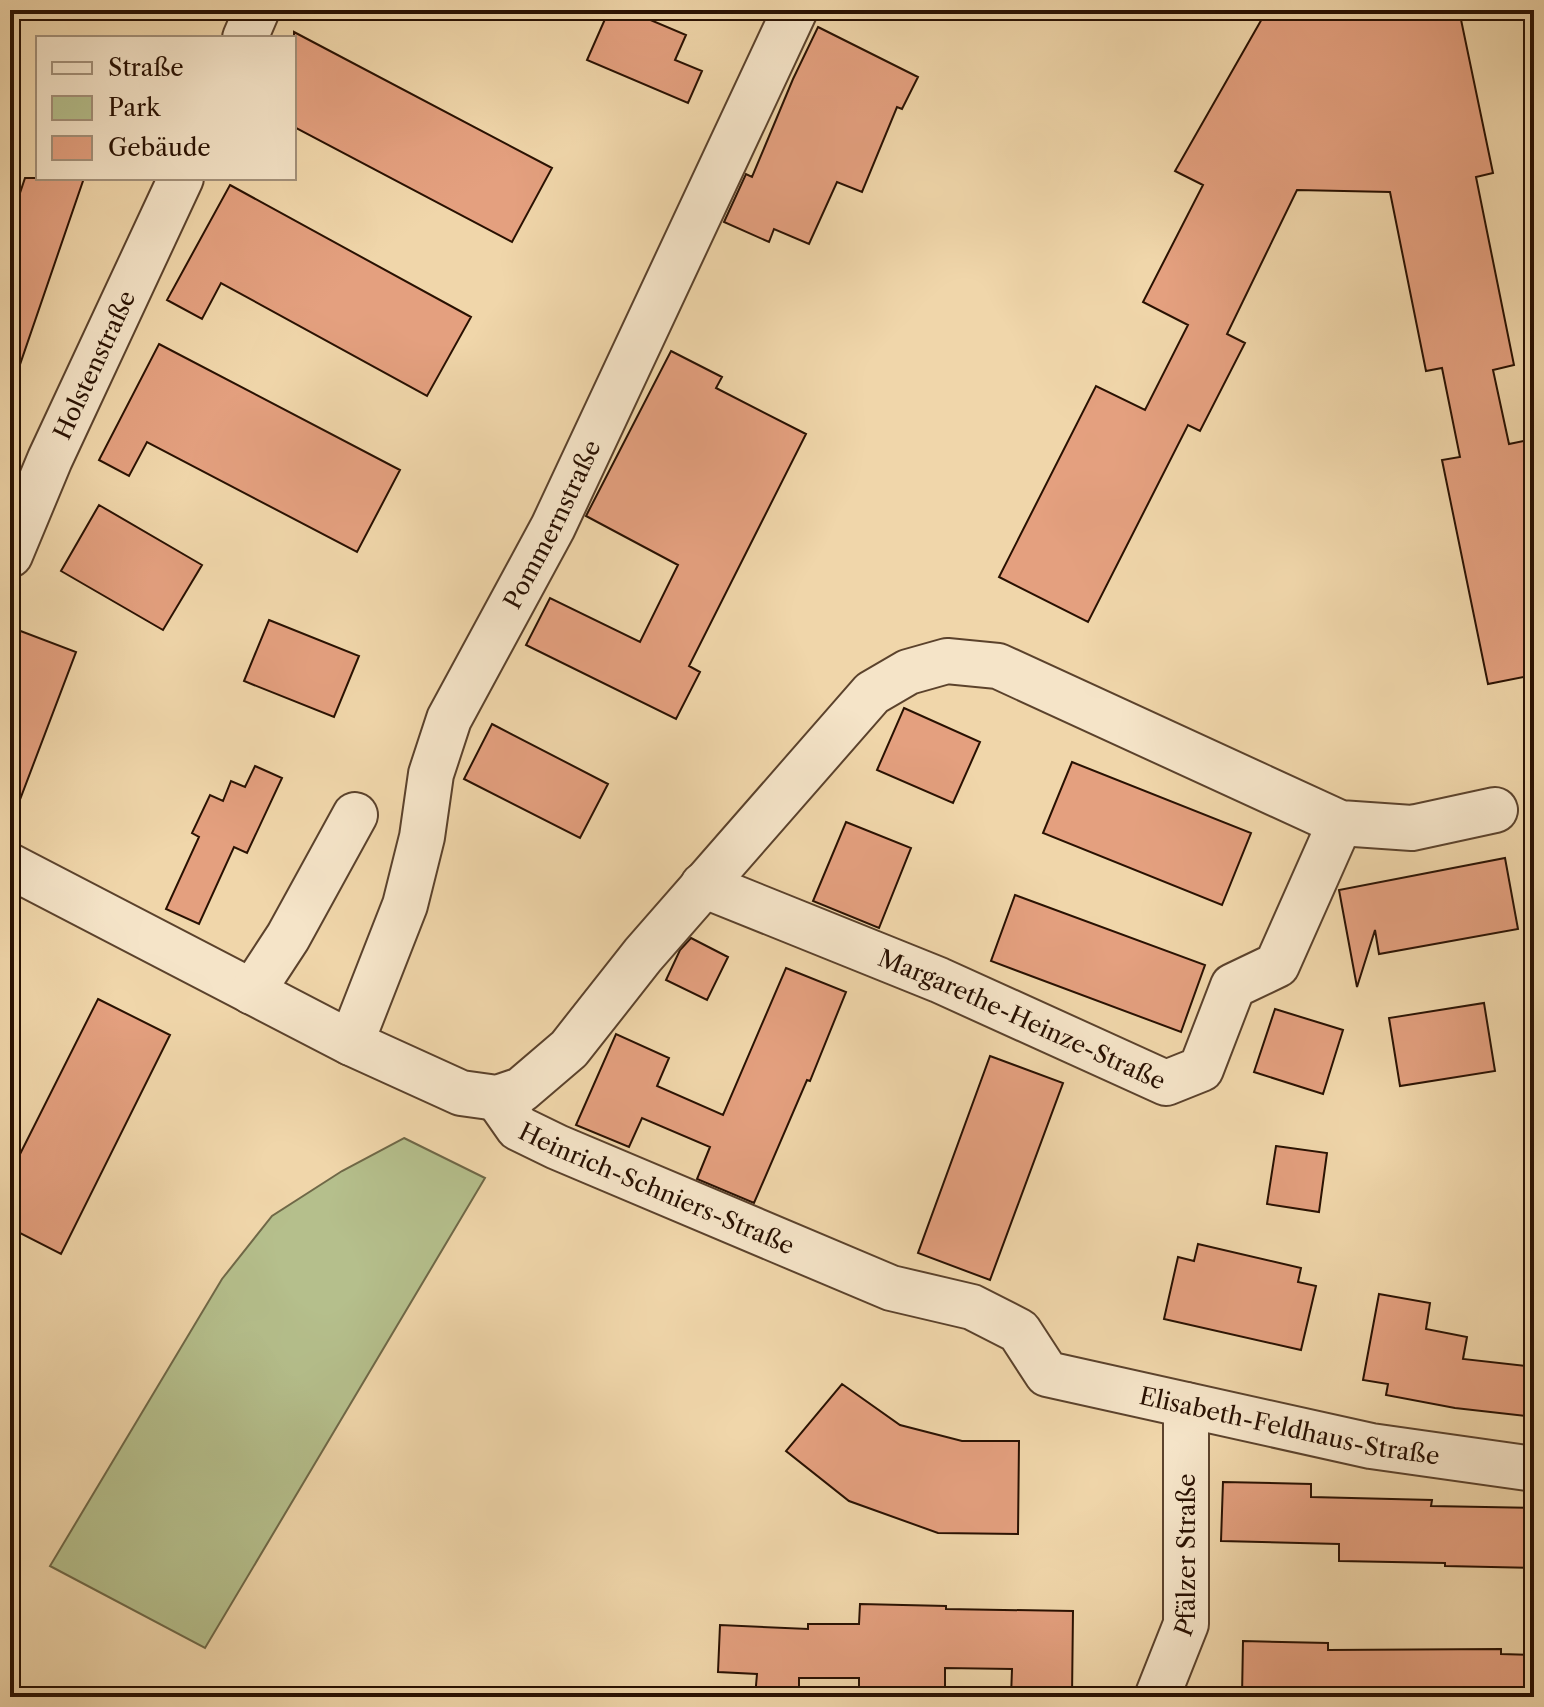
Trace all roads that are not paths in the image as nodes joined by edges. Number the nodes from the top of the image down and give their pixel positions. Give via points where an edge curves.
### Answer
1 (257, 10) edge
2 (786, 13) edge
3 (246, 36) edge
4 (180, 180) edge
5 (10, 555) edge
6 (1495, 810) dead end
7 (355, 815) dead end
8 (1340, 823) junction
9 (10, 866) edge
10 (703, 885) junction
11 (252, 992) junction
12 (351, 1043) junction
13 (497, 1098) junction
14 (1047, 1374) joint
15 (1186, 1405) junction
16 (1534, 1469) edge
17 (1157, 1697) edge

1 - 3 street
2 - 12 street, Pommernstraße via 553,527 449,719 431,774 405,905
4 - 5 street, Holstenstraße
6 - 8 street via 1412,828
7 - 11 street
8 - 10 street via 998,666 947,661 908,672 872,693
8 - 10 street, Margarethe-Heinze-Straße via 1277,965 1233,986 1201,1069 1166,1083 939,980
9 - 11 street, Heinrich-Schniers-Straße
10 - 13 street via 569,1049 521,1090
11 - 12 street, Heinrich-Schniers-Straße
12 - 13 street, Heinrich-Schniers-Straße via 461,1093
13 - 14 street, Heinrich-Schniers-Straße via 518,1128 557,1147 891,1288 984,1313 1019,1331
14 - 15 street, Elisabeth-Feldhaus-Straße
15 - 16 street, Elisabeth-Feldhaus-Straße via 1371,1446
15 - 17 street, Pfälzer Straße via 1186,1624

